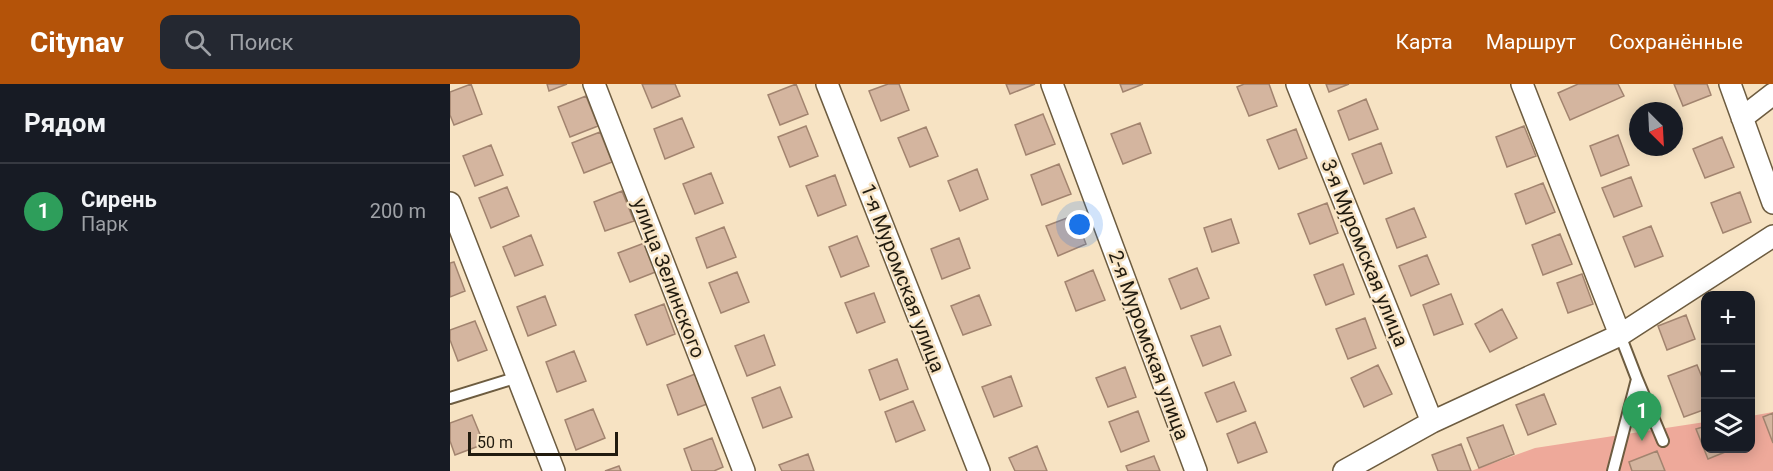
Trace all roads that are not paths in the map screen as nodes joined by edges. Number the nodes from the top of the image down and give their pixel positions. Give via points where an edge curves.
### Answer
1 (594, 84) edge
2 (827, 84) edge
3 (1052, 84) edge
4 (1298, 84) edge
5 (1522, 84) edge
6 (1730, 84) edge
7 (1773, 94) edge
8 (1742, 118) junction
9 (450, 203) edge
10 (1773, 203) edge
11 (1773, 236) edge
12 (1620, 335) junction
13 (518, 377) junction
14 (1637, 379) junction
15 (450, 398) edge
16 (1432, 422) junction
17 (1663, 441) dead end
18 (554, 471) edge
19 (744, 471) edge
20 (979, 471) edge
21 (1196, 471) edge
22 (1344, 471) edge
23 (1612, 471) edge

1 - 19 street, улица Зелинского
2 - 20 street, 1-я Муромская улица
3 - 21 street, 2-я Муромская улица
4 - 16 street, 3-я Муромская улица
5 - 12 street
6 - 8 street
7 - 8 street
8 - 10 street
9 - 13 street
11 - 12 street
12 - 14 lane
12 - 16 street
13 - 15 lane
13 - 18 street
14 - 17 lane
14 - 23 lane
16 - 22 street

